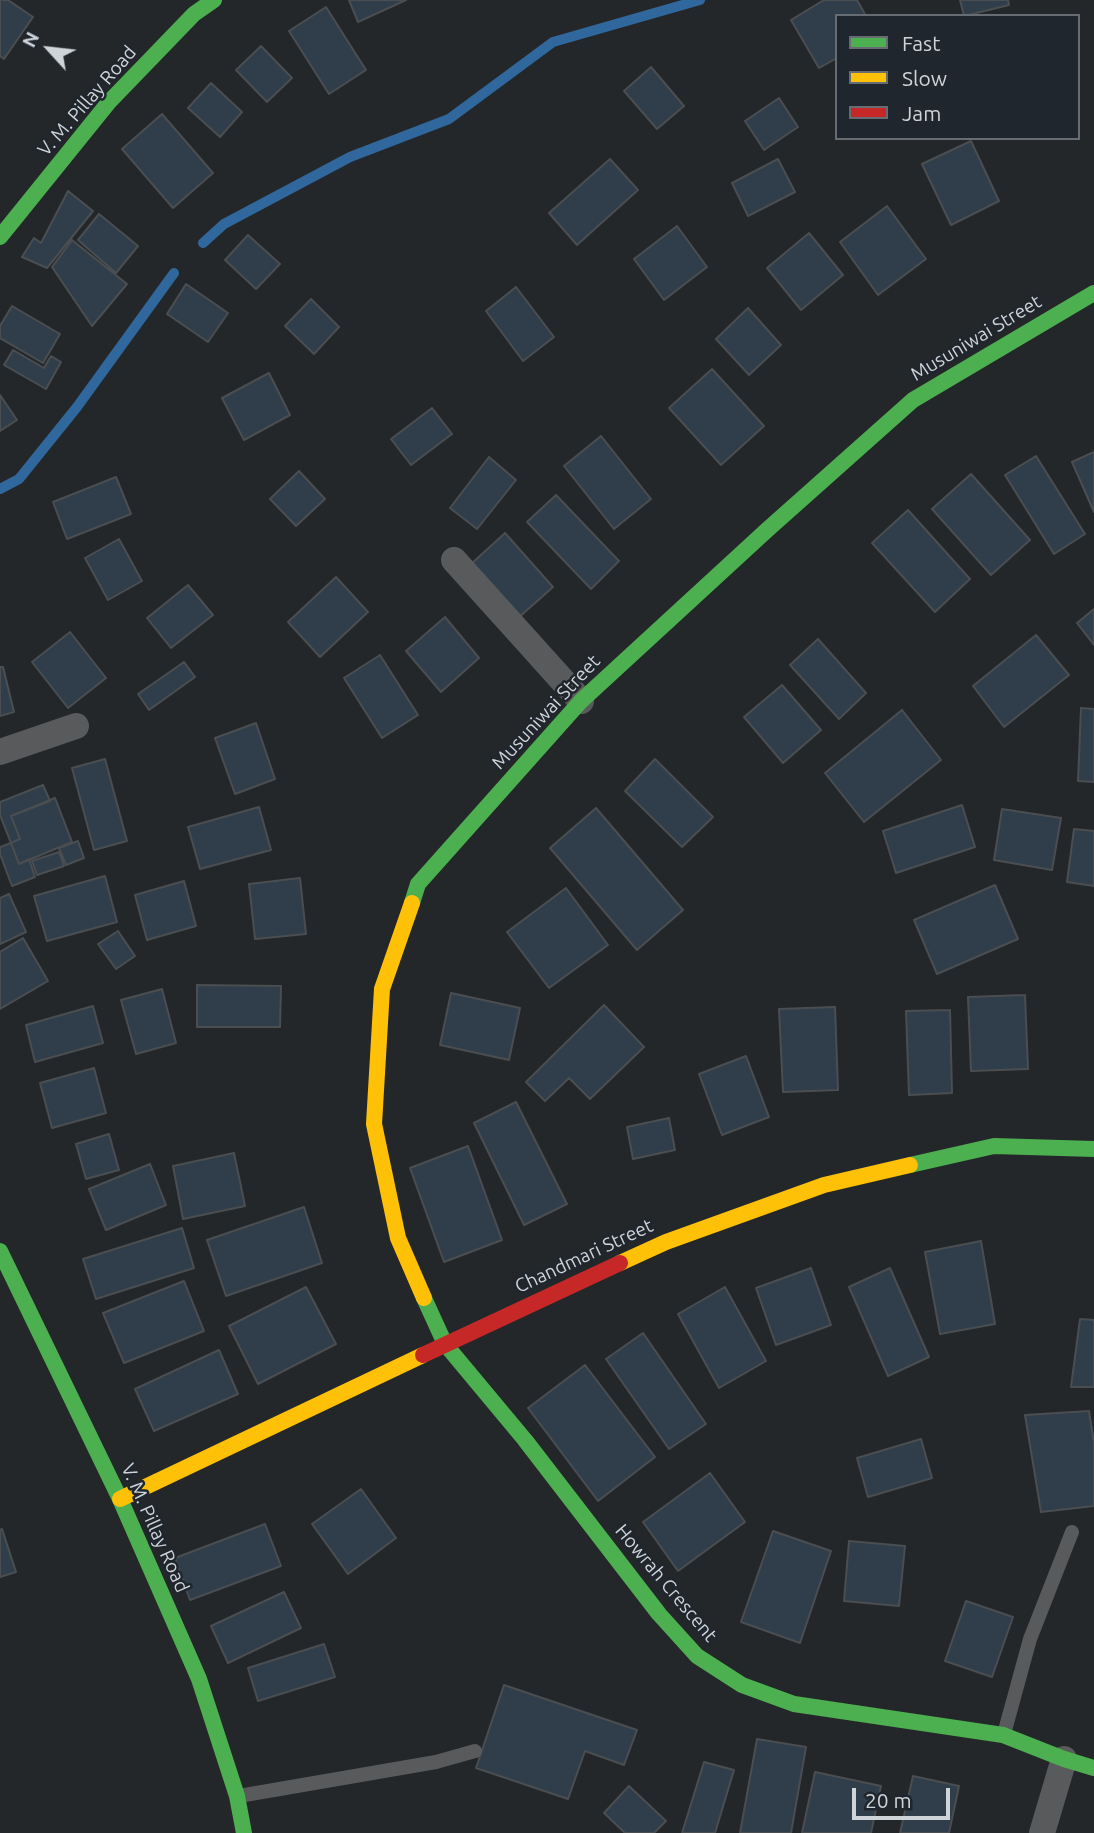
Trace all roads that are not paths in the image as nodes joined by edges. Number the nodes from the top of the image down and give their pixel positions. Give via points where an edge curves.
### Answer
1 (214, 0) edge
2 (0, 237) edge
3 (1094, 293) edge
4 (454, 560) dead end
5 (581, 701) junction
6 (76, 726) dead end
7 (0, 752) edge
8 (1094, 1149) edge
9 (0, 1251) edge
10 (445, 1343) junction
11 (120, 1499) junction
12 (1072, 1532) dead end
13 (1003, 1735) junction
14 (475, 1751) dead end
15 (1063, 1759) junction
16 (1094, 1768) edge
17 (237, 1796) junction
18 (244, 1833) edge
19 (1042, 1833) edge

1 - 2 street, V. M. Pillay Road via 194,14 109,102
3 - 5 street, Musuniwai Street via 913,400
4 - 5 street
5 - 10 street, Musuniwai Street via 418,884 382,989 374,1124 398,1238
6 - 7 street
8 - 10 street, Chandmari Street via 994,1146 824,1185 666,1242
9 - 11 street, V. M. Pillay Road
10 - 11 street, Chandmari Street
10 - 13 street, Howrah Crescent via 697,1656 741,1685 794,1704
11 - 17 street, V. M. Pillay Road via 199,1679
12 - 13 lane via 1030,1639
13 - 15 street, Howrah Crescent
14 - 17 lane via 436,1762
15 - 16 street, Howrah Crescent
15 - 19 street
17 - 18 street, V. M. Pillay Road

